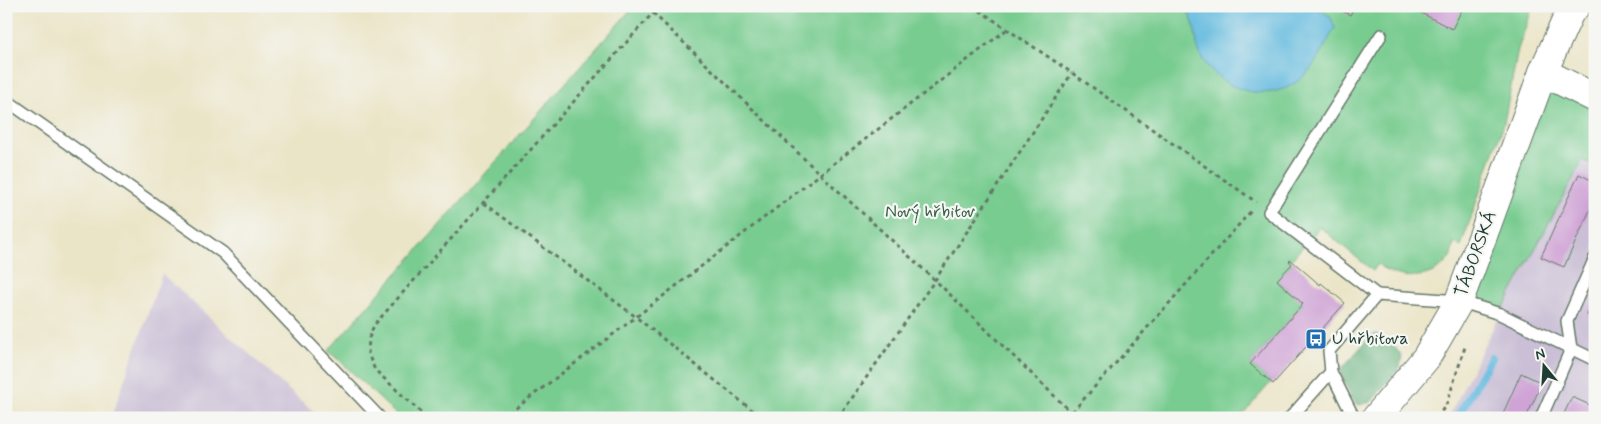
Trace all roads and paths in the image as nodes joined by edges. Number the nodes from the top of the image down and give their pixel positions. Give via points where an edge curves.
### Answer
1 (659, 6) edge
2 (973, 6) edge
3 (1576, 6) edge
4 (653, 13) junction
5 (1006, 30) junction
6 (1381, 35) dead end
7 (1542, 72) junction
8 (1072, 73) junction
9 (1595, 98) edge
10 (6, 100) edge
11 (820, 174) junction
12 (484, 203) junction
13 (1595, 258) edge
14 (935, 280) junction
15 (1376, 295) junction
16 (1459, 301) junction
17 (636, 317) junction
18 (1467, 339) dead end
19 (1571, 349) junction
20 (1595, 360) edge
21 (1331, 372) junction
22 (1072, 413) junction
23 (380, 418) edge
24 (427, 418) edge
25 (503, 418) edge
26 (762, 418) edge
27 (838, 418) edge
28 (1068, 418) edge
29 (1290, 418) edge
30 (1354, 418) edge
31 (1376, 418) edge
32 (1437, 418) edge
33 (1541, 418) edge

1 - 4 path
2 - 5 path
3 - 7 street, TÁBORSKÁ via 1570,12
4 - 11 path
4 - 12 path
5 - 8 path
5 - 11 path
6 - 15 lane via 1269,212
7 - 9 street
7 - 16 street, TÁBORSKÁ
8 - 14 path
8 - 22 path via 1258,203
10 - 23 lane via 223,253
11 - 14 path
11 - 17 path
12 - 17 path
12 - 24 path via 374,325 369,338 368,354 375,370
13 - 19 lane via 1567,321
14 - 22 path
14 - 27 path
15 - 16 lane
15 - 21 lane via 1328,351
16 - 19 lane via 1500,314
16 - 31 street, TÁBORSKÁ via 1426,358
17 - 25 path
17 - 26 path
18 - 32 path via 1447,403
19 - 20 lane
19 - 33 lane
21 - 29 lane
21 - 30 lane
22 - 28 path

